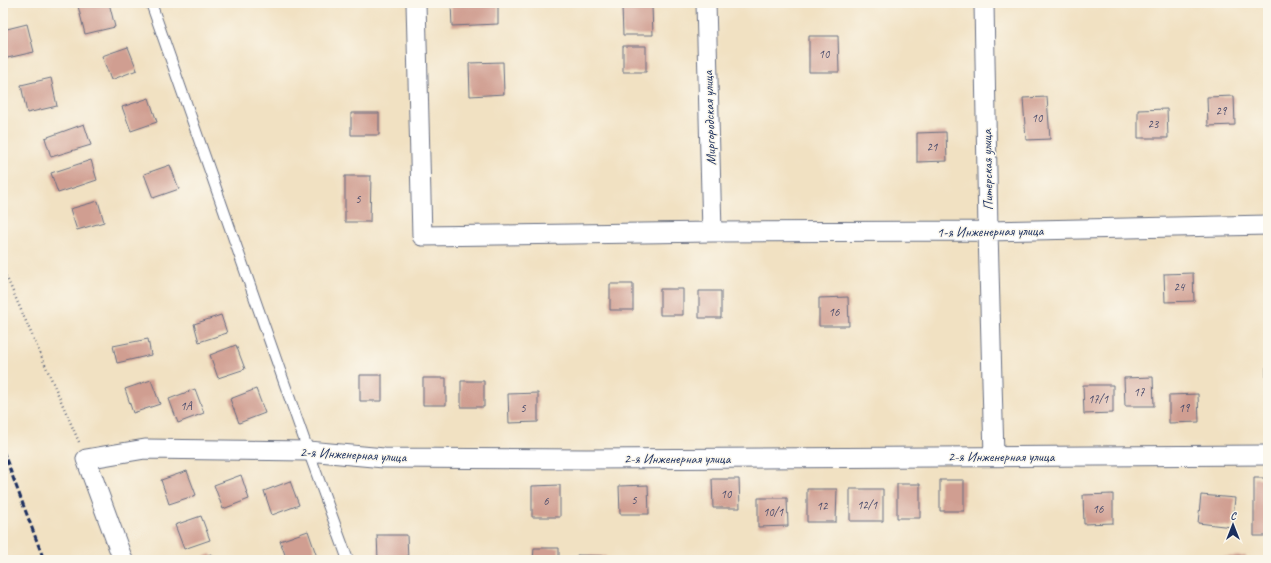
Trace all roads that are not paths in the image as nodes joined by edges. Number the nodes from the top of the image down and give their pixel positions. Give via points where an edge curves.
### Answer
1 (151, 3) edge
2 (416, 3) edge
3 (706, 3) edge
4 (984, 3) edge
5 (1268, 225) edge
6 (988, 231) junction
7 (712, 232) junction
8 (308, 451) junction
9 (1268, 455) edge
10 (994, 456) junction
11 (123, 560) edge
12 (348, 560) edge

1 - 8 lane
2 - 7 street, 1-я Инженерная улица via 422,236
3 - 7 street, Миргородская улица
4 - 6 street, Питерская улица
5 - 6 street, 1-я Инженерная улица
6 - 7 street, 1-я Инженерная улица
6 - 10 street, Питерская улица
8 - 10 street, 2-я Инженерная улица via 392,458
8 - 11 street, 2-я Инженерная улица via 144,449 86,459
8 - 12 lane
9 - 10 street, 2-я Инженерная улица

